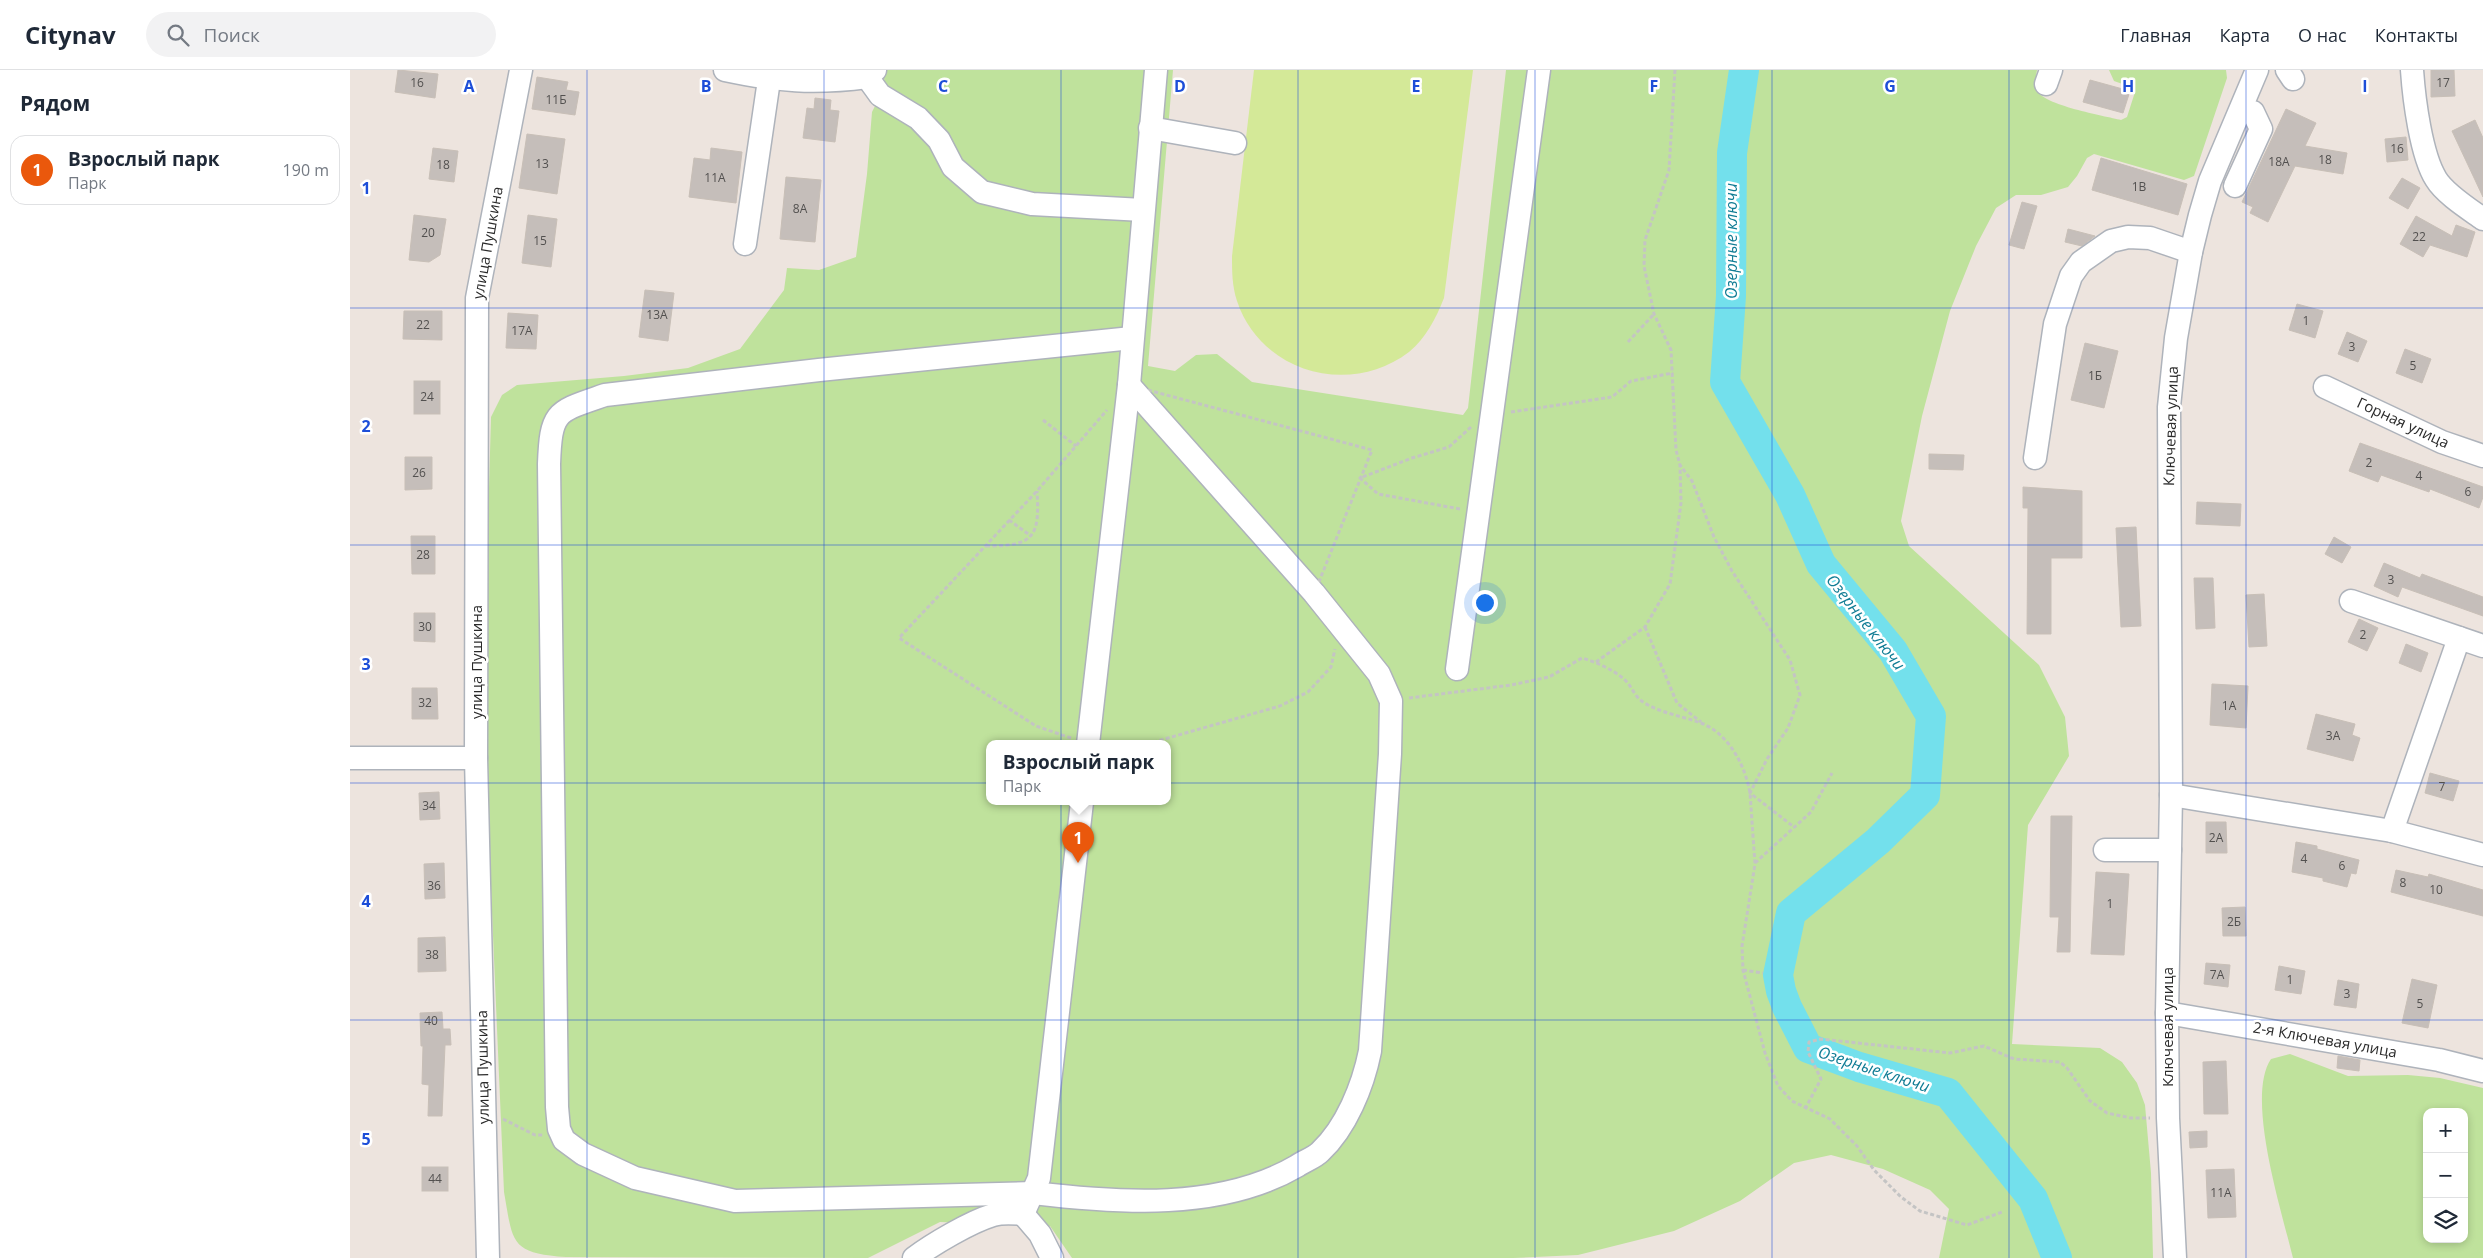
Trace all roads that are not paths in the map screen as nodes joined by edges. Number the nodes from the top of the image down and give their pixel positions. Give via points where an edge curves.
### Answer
1 (520, 70) edge
2 (725, 70) edge
3 (1156, 70) edge
4 (1539, 70) edge
5 (2257, 70) edge
6 (2412, 70) edge
7 (871, 73) edge
8 (769, 80) junction
9 (2242, 109) junction
10 (1150, 128) junction
11 (1235, 143) dead end
12 (2235, 186) dead end
13 (1143, 210) junction
14 (2483, 219) edge
15 (746, 244) dead end
16 (2191, 252) junction
17 (1132, 338) junction
18 (2325, 387) dead end
19 (1126, 388) junction
20 (2483, 456) edge
21 (2035, 458) dead end
22 (2351, 601) dead end
23 (2459, 638) junction
24 (2483, 646) edge
25 (1458, 669) dead end
26 (1088, 740) edge
27 (350, 758) edge
28 (476, 758) junction
29 (2171, 795) junction
30 (1082, 805) edge
31 (2392, 831) junction
32 (2105, 850) dead end
33 (2170, 850) junction
34 (2483, 855) edge
35 (2167, 1013) junction
36 (2483, 1071) edge
37 (1033, 1193) junction
38 (1024, 1214) junction
39 (488, 1258) edge
40 (918, 1258) edge
41 (1052, 1258) edge
42 (2175, 1258) edge

1 - 28 street, улица Пушкина via 478,286
2 - 8 street
3 - 10 street
4 - 25 street
5 - 9 street, Ключевая улица
6 - 14 street via 2424,148 2436,180
7 - 8 street via 818,82
7 - 13 street via 880,95 918,118 939,140 953,167 982,192 1032,204
8 - 15 street
9 - 12 street via 2253,112 2261,129
9 - 16 street, Ключевая улица via 2210,181
10 - 11 street
10 - 13 street
13 - 17 street
16 - 21 street via 2150,238 2128,236 2111,241 2081,262 2072,276 2055,324
16 - 29 street, Ключевая улица via 2176,338 2169,407
17 - 19 street
17 - 37 street via 605,395 571,406 556,416 550,432 557,1107 559,1129 564,1140 583,1154 635,1178 735,1201
18 - 20 street, Горная улица via 2442,442
19 - 26 street
19 - 37 street via 1379,674 1391,701 1370,1052 1358,1094 1341,1124 1320,1152 1280,1175 1244,1188 1200,1196 1146,1200
22 - 23 street
23 - 24 street
23 - 31 street
27 - 28 street
28 - 39 street, улица Пушкина
29 - 31 street
29 - 33 street, Ключевая улица
30 - 37 street via 1041,1170
31 - 34 street
32 - 33 street
33 - 35 street, Ключевая улица
35 - 36 street, 2-я Ключевая улица via 2439,1060
35 - 42 street, Ключевая улица
37 - 38 street
38 - 40 street via 1006,1212 992,1215 935,1244
38 - 41 street via 1040,1234

